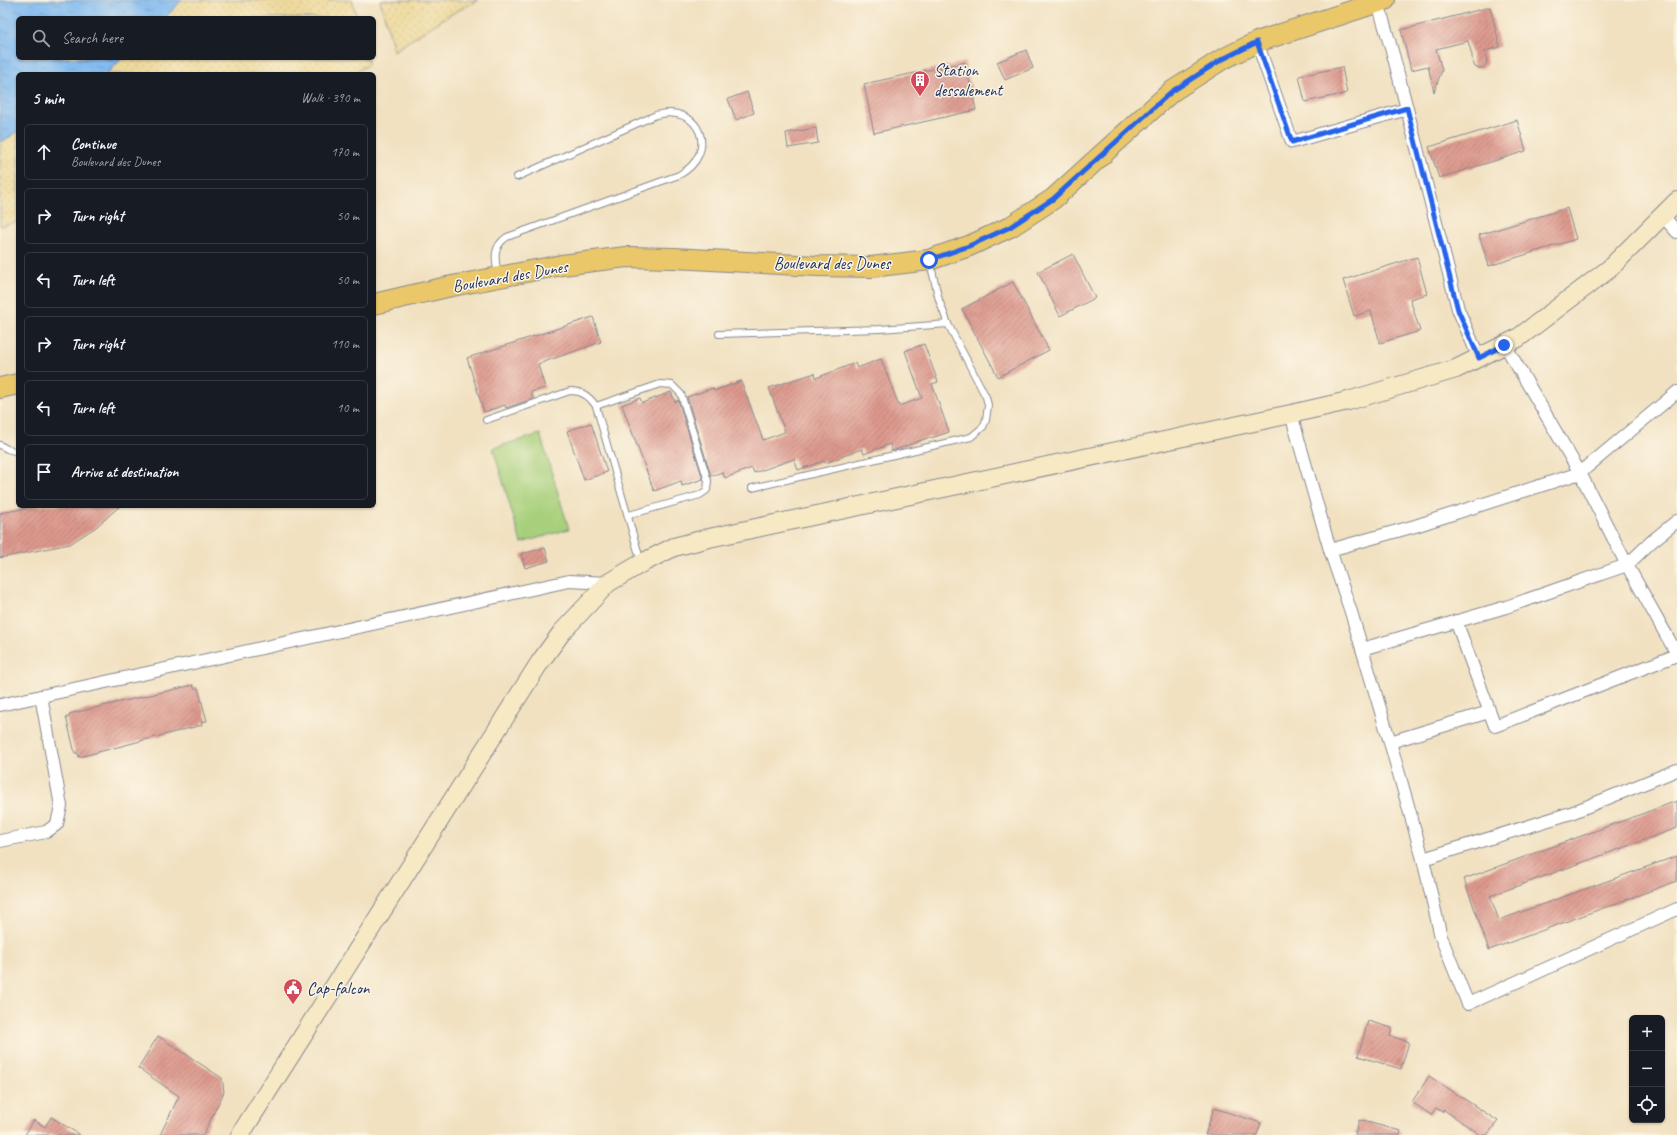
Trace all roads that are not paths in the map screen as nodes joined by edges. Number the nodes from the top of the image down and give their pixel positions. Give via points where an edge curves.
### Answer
1 (1382, 1) edge
2 (1257, 42) junction
3 (1407, 108) junction
4 (518, 177) dead end
5 (1677, 201) edge
6 (1662, 215) junction
7 (1677, 232) edge
8 (929, 260) junction
9 (498, 277) junction
10 (376, 304) edge
11 (948, 324) junction
12 (719, 334) dead end
13 (1504, 345) junction
14 (1479, 358) junction
15 (16, 384) edge
16 (0, 388) edge
17 (1677, 392) edge
18 (596, 406) junction
19 (1291, 414) junction
20 (486, 420) dead end
21 (0, 445) edge
22 (16, 451) edge
23 (1580, 473) junction
24 (752, 488) dead end
25 (629, 515) junction
26 (1677, 521) edge
27 (1330, 550) junction
28 (642, 563) junction
29 (1627, 565) junction
30 (608, 583) junction
31 (1456, 621) junction
32 (1362, 649) junction
33 (1677, 654) edge
34 (41, 696) junction
35 (0, 705) edge
36 (1490, 712) junction
37 (1390, 742) junction
38 (1677, 770) edge
39 (0, 841) edge
40 (1423, 859) junction
41 (1677, 909) edge
42 (240, 1135) edge

1 - 2 main road, Boulevard des Dunes
1 - 3 street
2 - 3 street via 1292,142
2 - 8 main road, Boulevard des Dunes via 1221,60 1171,92 1053,199 1010,227 969,246
3 - 14 street via 1458,310
4 - 9 lane via 667,112 689,119 697,127 701,138 701,150 697,160 690,169 679,175 507,237 498,245 495,256
5 - 6 main road
6 - 7 street
6 - 13 main road via 1609,269 1518,338
8 - 9 main road, Boulevard des Dunes via 871,267 626,258 562,265
8 - 11 lane
9 - 10 main road, Boulevard des Dunes
11 - 12 lane via 880,329
11 - 24 lane via 988,405 986,420 978,433 971,437
13 - 14 main road
13 - 23 street
14 - 19 main road via 1456,369 1348,401
15 - 16 main road
17 - 23 street
18 - 20 lane via 586,395 576,391
18 - 25 lane
18 - 25 lane via 660,384 672,385 681,394 708,481 707,490 700,496
19 - 27 street
19 - 28 main road via 710,538 674,547
21 - 22 lane
23 - 27 street via 1415,526
23 - 29 street
25 - 28 lane
26 - 29 street
27 - 32 street
28 - 30 main road
29 - 31 street via 1506,607
29 - 33 street
30 - 34 street via 569,581
30 - 42 main road via 562,632 540,662
31 - 32 street
31 - 36 street
32 - 37 street
33 - 36 street via 1495,726
34 - 35 street
34 - 39 street via 61,806 57,824 46,832
36 - 37 street
37 - 40 street
38 - 40 street via 1571,813
40 - 41 street via 1441,937 1468,1004

